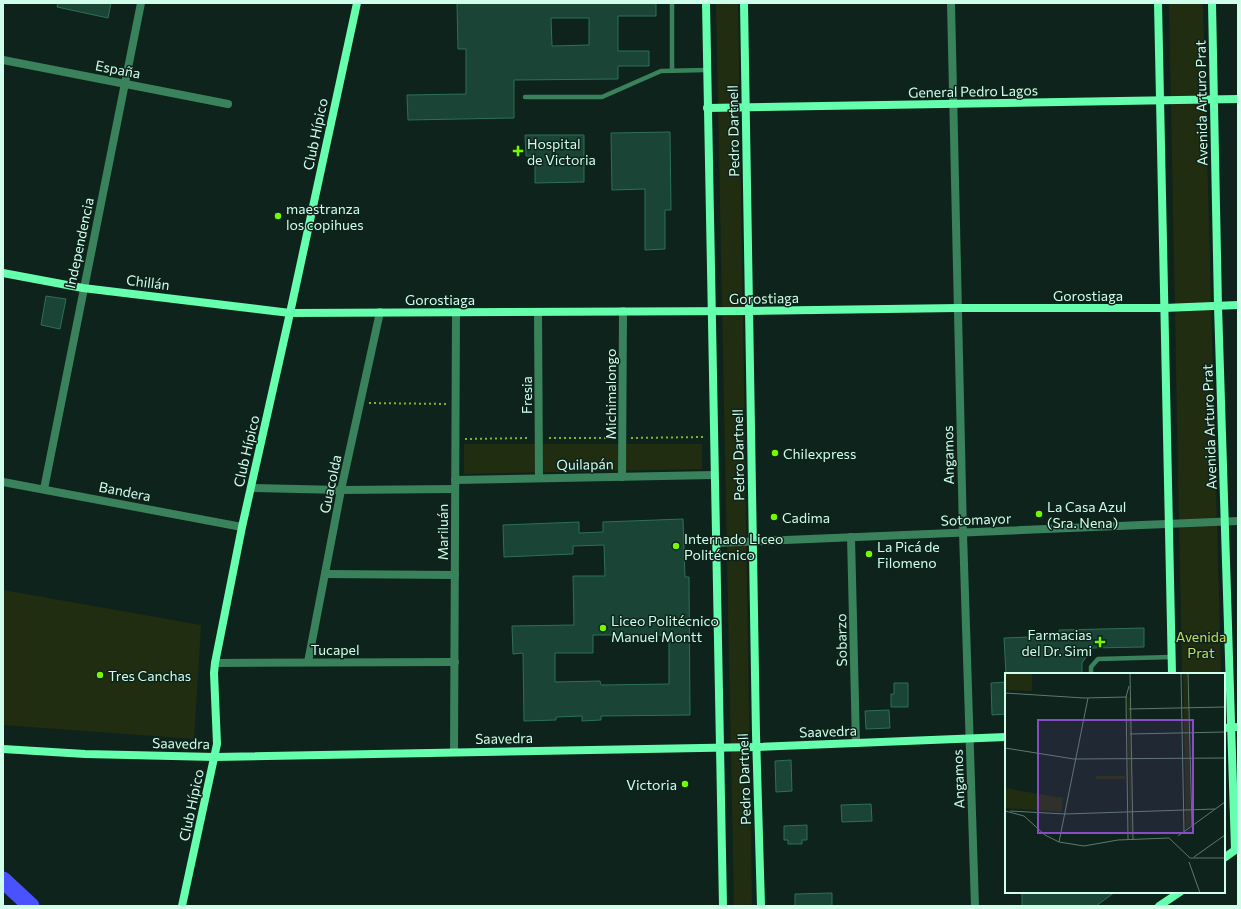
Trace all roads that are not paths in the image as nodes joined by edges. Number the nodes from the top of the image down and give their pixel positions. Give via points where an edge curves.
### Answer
1 (141, 3) edge
2 (357, 3) edge
3 (672, 3) edge
4 (706, 3) edge
5 (744, 3) edge
6 (950, 3) edge
7 (1158, 3) edge
8 (1212, 3) edge
9 (3, 60) edge
10 (672, 70) junction
11 (706, 70) junction
12 (125, 84) junction
13 (525, 97) dead end
14 (1238, 99) edge
15 (1215, 100) junction
16 (1160, 101) junction
17 (228, 104) dead end
18 (953, 104) junction
19 (745, 107) junction
20 (707, 108) junction
21 (3, 273) edge
22 (84, 288) junction
23 (1238, 305) edge
24 (1218, 306) junction
25 (957, 308) junction
26 (1164, 308) junction
27 (711, 311) junction
28 (749, 311) junction
29 (380, 312) junction
30 (456, 312) junction
31 (538, 312) junction
32 (623, 312) junction
33 (290, 313) junction
34 (714, 475) junction
35 (622, 477) junction
36 (539, 478) junction
37 (3, 482) edge
38 (455, 485) junction
39 (251, 488) junction
40 (44, 489) junction
41 (341, 490) junction
42 (1238, 521) edge
43 (1224, 522) junction
44 (1169, 524) junction
45 (242, 526) junction
46 (963, 533) junction
47 (852, 537) junction
48 (753, 542) junction
49 (715, 543) junction
50 (325, 574) junction
51 (455, 575) junction
52 (1172, 657) junction
53 (308, 662) junction
54 (455, 662) junction
55 (215, 663) junction
56 (1091, 673) edge
57 (1172, 673) edge
58 (1231, 727) edge
59 (1005, 737) edge
60 (969, 738) junction
61 (856, 743) junction
62 (720, 747) junction
63 (756, 747) junction
64 (3, 749) edge
65 (454, 752) junction
66 (214, 757) junction
67 (1237, 849) edge
68 (1225, 857) edge
69 (3, 880) edge
70 (1177, 893) edge
71 (31, 906) edge
72 (182, 906) edge
73 (723, 906) edge
74 (761, 906) edge
75 (975, 906) edge
76 (1159, 906) edge

1 - 12 street, Independencia
2 - 33 street, Club Hípico
3 - 10 lane
4 - 11 street, Pedro Dartnell
5 - 19 street, Pedro Dartnell
6 - 18 street, Angamos
7 - 16 street
8 - 15 street, Avenida Arturo Prat
9 - 12 street, España
10 - 11 lane
10 - 13 lane via 661,71 602,97
11 - 20 street, Pedro Dartnell
12 - 17 street, España
12 - 22 street, Independencia
14 - 15 street, General Pedro Lagos
15 - 16 street, General Pedro Lagos
15 - 24 street, Avenida Arturo Prat
16 - 18 street, General Pedro Lagos
16 - 26 street
18 - 19 street, General Pedro Lagos
18 - 25 street, Angamos
19 - 20 street, General Pedro Lagos
19 - 28 street, Pedro Dartnell
20 - 27 street, Pedro Dartnell
21 - 22 street, Chillán
22 - 33 street, Chillán
22 - 40 street, Independencia
23 - 24 street, Gorostiaga
24 - 26 street, Gorostiaga
24 - 43 street, Avenida Arturo Prat
25 - 26 street, Gorostiaga
25 - 28 street, Gorostiaga
25 - 46 street, Angamos
26 - 44 street
27 - 28 street, Gorostiaga
27 - 32 street, Gorostiaga
27 - 34 street, Pedro Dartnell
28 - 48 street, Pedro Dartnell
29 - 30 street, Gorostiaga
29 - 33 street, Gorostiaga
29 - 41 street, Guacolda
30 - 31 street, Gorostiaga
30 - 38 street, Mariluán
31 - 32 street, Gorostiaga
31 - 36 street, Fresia
32 - 35 street, Michimalongo
33 - 39 street, Club Hípico
34 - 35 street, Quilapán
34 - 49 street, Pedro Dartnell
35 - 36 street, Quilapán
36 - 38 street, Quilapán
37 - 40 street, Bandera
38 - 41 street, Quilapán
38 - 51 street, Mariluán
39 - 41 street, Quilapán
39 - 45 street, Club Hípico
40 - 45 street, Bandera
41 - 50 street, Guacolda
42 - 43 street, Sotomayor
43 - 44 street, Sotomayor
43 - 58 street, Avenida Arturo Prat
44 - 46 street, Sotomayor
44 - 52 street
45 - 55 street, Club Hípico
46 - 47 street, Sotomayor
46 - 60 street, Angamos
47 - 48 street, Sotomayor
47 - 61 street, Sobarzo
48 - 49 street, Sotomayor
48 - 63 street, Pedro Dartnell
49 - 62 street, Pedro Dartnell
50 - 51 street
50 - 53 street, Guacolda
51 - 54 street, Mariluán
52 - 56 lane via 1098,659 1090,667
52 - 57 street
53 - 54 street, Tucapel
53 - 55 street, Tucapel
54 - 65 street, Mariluán
55 - 66 street, Club Hípico via 217,734
58 - 67 street, Avenida Arturo Prat
59 - 60 street, Saavedra
60 - 61 street, Saavedra
60 - 75 street, Angamos
61 - 63 street, Saavedra
62 - 63 street, Saavedra
62 - 65 street, Saavedra
62 - 73 street, Pedro Dartnell
63 - 74 street, Pedro Dartnell
64 - 66 street, Saavedra
65 - 66 street, Saavedra
66 - 72 street, Club Hípico
67 - 68 street
69 - 71 highway
70 - 76 street

